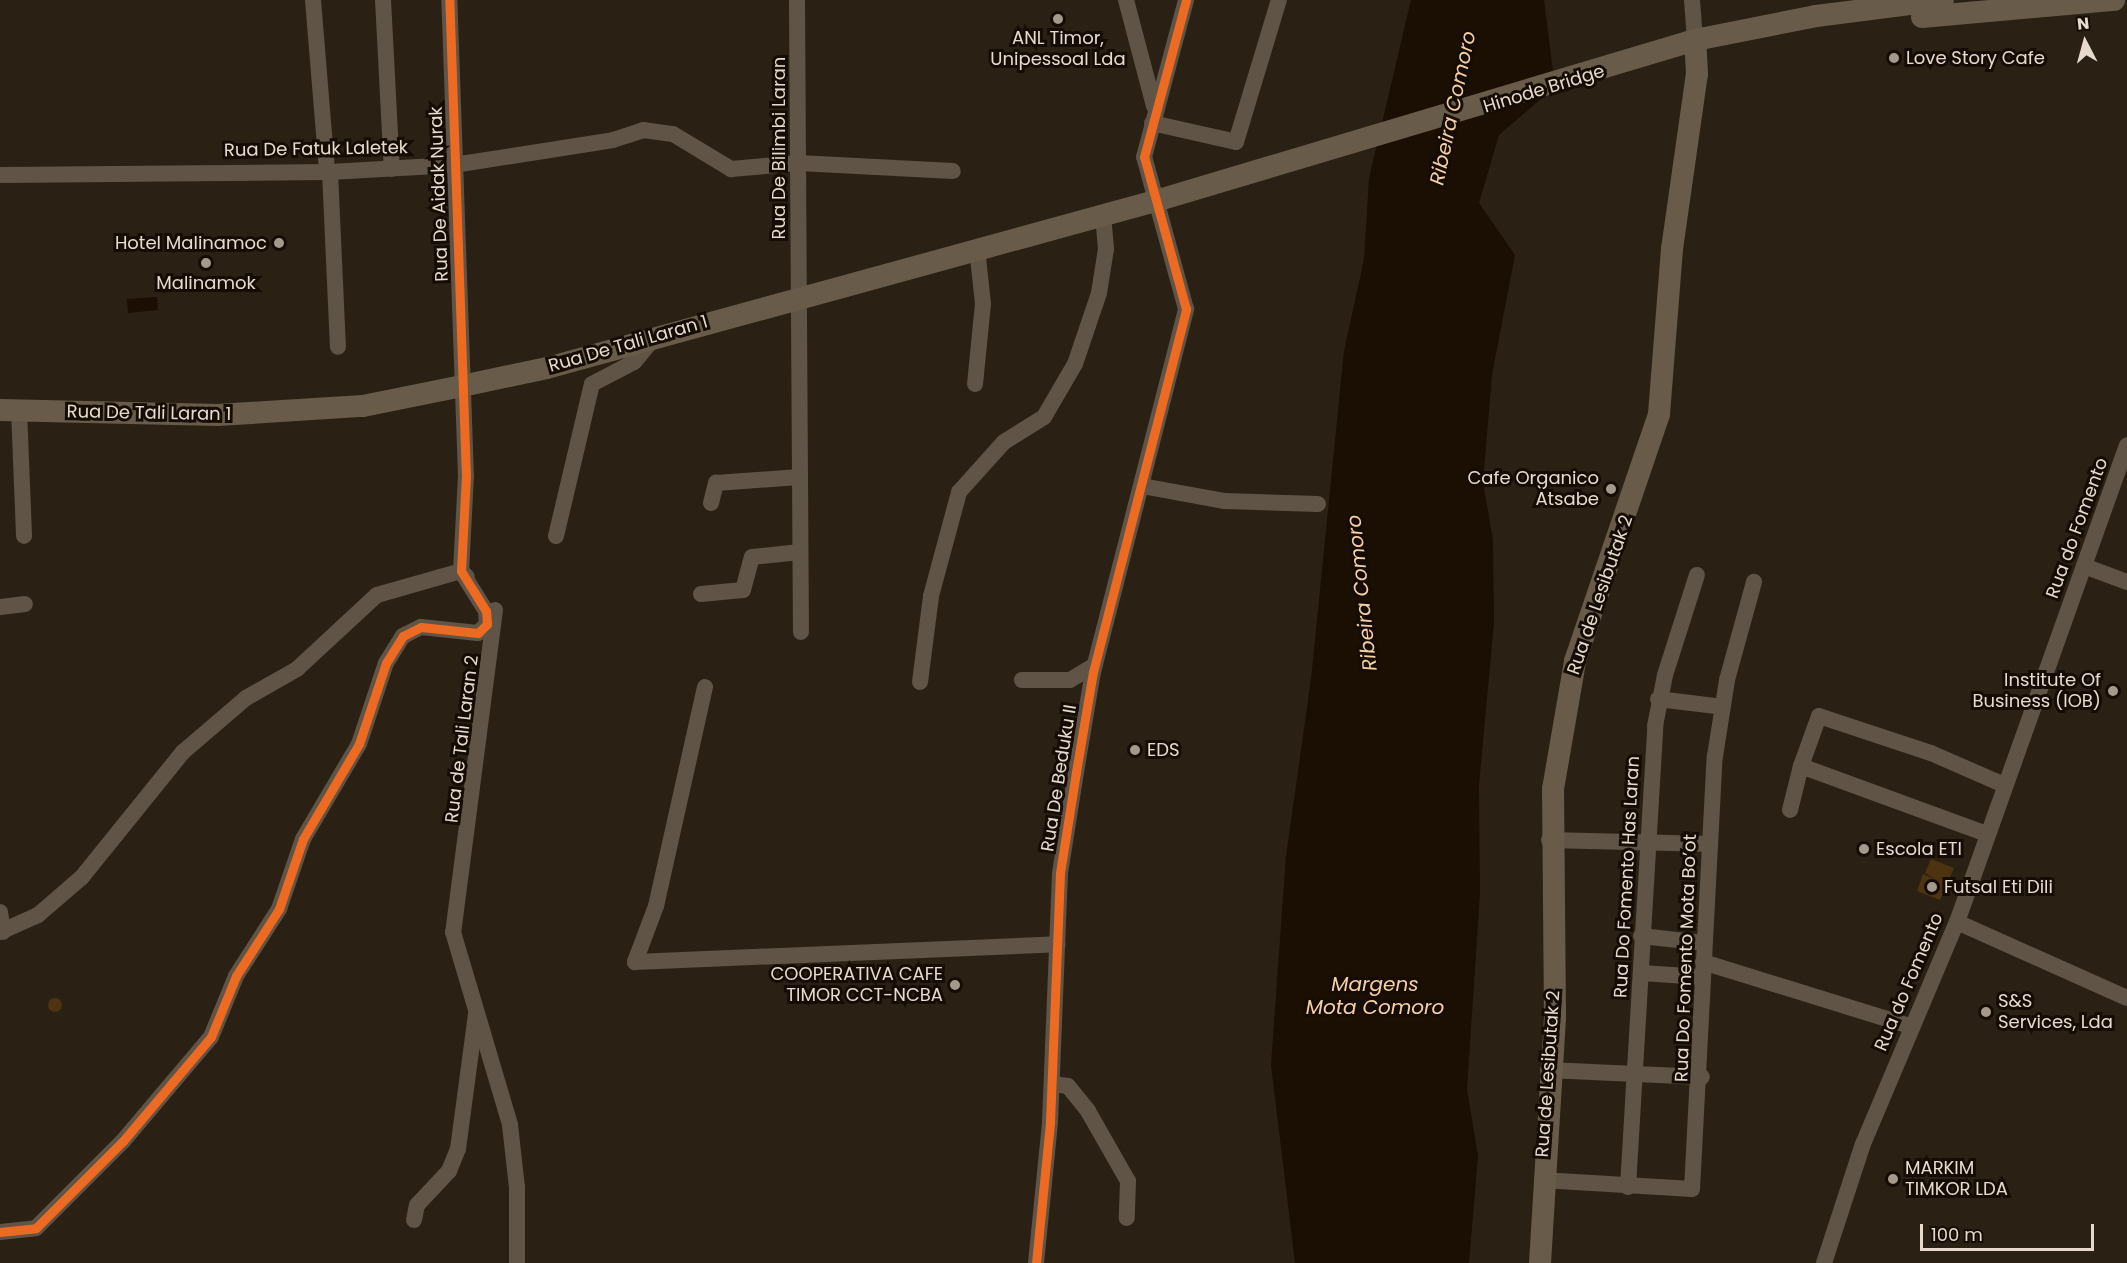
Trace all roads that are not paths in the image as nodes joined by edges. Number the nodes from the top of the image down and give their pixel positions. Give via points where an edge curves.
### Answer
1 (313, 0) edge
2 (383, 0) edge
3 (449, 0) edge
4 (797, 0) edge
5 (1126, 0) edge
6 (1185, 0) edge
7 (1280, 0) edge
8 (1692, 0) edge
9 (1943, 0) edge
10 (2115, 0) edge
11 (1867, 11) junction
12 (1684, 45) junction
13 (1153, 117) junction
14 (799, 163) junction
15 (454, 165) junction
16 (392, 168) junction
17 (953, 171) dead end
18 (329, 172) junction
19 (0, 175) edge
20 (1240, 176) joint
21 (1159, 200) junction
22 (1103, 214) junction
23 (976, 248) junction
24 (799, 296) junction
25 (656, 336) junction
26 (338, 347) dead end
27 (975, 384) dead end
28 (462, 386) junction
29 (9, 410) edge
30 (2127, 445) edge
31 (799, 477) junction
32 (1142, 486) junction
33 (711, 503) dead end
34 (1318, 504) dead end
35 (24, 536) dead end
36 (556, 537) dead end
37 (800, 552) junction
38 (2084, 566) junction
39 (461, 571) junction
40 (1697, 575) dead end
41 (1754, 582) dead end
42 (2127, 582) edge
43 (701, 594) dead end
44 (25, 604) dead end
45 (0, 607) edge
46 (801, 632) dead end
47 (1095, 665) junction
48 (1022, 680) dead end
49 (920, 682) dead end
50 (705, 687) dead end
51 (1658, 699) junction
52 (1723, 707) junction
53 (1801, 766) junction
54 (2002, 784) junction
55 (1790, 810) dead end
56 (1984, 833) junction
57 (1651, 838) junction
58 (1549, 840) junction
59 (1710, 844) junction
60 (0, 912) edge
61 (1957, 922) junction
62 (2, 932) edge
63 (1641, 936) junction
64 (1704, 943) junction
65 (1058, 944) junction
66 (1703, 969) junction
67 (1641, 973) junction
68 (2127, 998) edge
69 (476, 1010) junction
70 (1910, 1026) junction
71 (1548, 1070) junction
72 (1636, 1074) junction
73 (1702, 1077) junction
74 (1052, 1084) junction
75 (1542, 1180) junction
76 (1628, 1187) junction
77 (1127, 1218) dead end
78 (414, 1220) dead end
79 (0, 1232) edge
80 (517, 1263) edge
81 (1036, 1263) edge
82 (1540, 1263) edge
83 (1824, 1263) edge

1 - 18 street
2 - 16 street
3 - 15 street, Rua De Aidak Nurak
4 - 14 street, Rua De Bilimbi Laran
5 - 13 street
6 - 13 street
7 - 13 street via 1236,142
8 - 12 street
9 - 11 main road, Hinode Bridge
10 - 11 main road via 1885,22
11 - 12 main road, Hinode Bridge
12 - 20 main road, Hinode Bridge
12 - 58 main road, Rua de Lesibutak 2 via 1697,74 1672,249 1659,414 1575,661 1561,728
13 - 21 street via 1144,157
14 - 15 street, Rua De Fatuk Laletek via 731,168 673,134 643,130 614,140
14 - 17 street, Rua De Fatuk Laletek
14 - 24 street, Rua De Bilimbi Laran
15 - 16 street, Rua De Fatuk Laletek
15 - 28 street, Rua De Aidak Nurak
16 - 18 street, Rua De Fatuk Laletek
18 - 19 street, Rua De Fatuk Laletek
18 - 26 street
20 - 21 main road, Rua De Tali Laran 1
21 - 22 main road, Rua De Tali Laran 1
21 - 32 street, Rua De Beduku II via 1186,309
22 - 23 main road, Rua De Tali Laran 1
22 - 49 street via 1106,249 1099,293 1075,364 1044,417 1004,442 959,492 931,596
23 - 24 main road, Rua De Tali Laran 1
23 - 27 street via 983,304
24 - 25 main road, Rua De Tali Laran 1
24 - 31 street, Rua De Bilimbi Laran
25 - 28 main road, Rua De Tali Laran 1
25 - 36 street via 634,362 592,384
28 - 29 main road, Rua De Tali Laran 1 via 363,406 218,415
28 - 39 street, Rua De Aidak Nurak via 466,477
29 - 35 street
30 - 38 street, Rua do Fomento
31 - 33 street via 716,483
31 - 37 street, Rua De Bilimbi Laran
32 - 34 street via 1224,501
32 - 47 street, Rua De Beduku II
37 - 43 street via 752,557 743,590
37 - 46 street, Rua De Bilimbi Laran
38 - 42 street
38 - 54 street, Rua do Fomento
39 - 62 street via 377,594 297,669 246,698 183,752 82,877 38,915
39 - 69 street, Rua de Tali Laran 2 via 495,606 497,626 453,932
39 - 79 street via 486,611 487,624 478,633 421,627 403,636 386,663 359,744 303,839 279,909 236,976 211,1037 123,1141 36,1228
40 - 51 street, Rua Do Fomento Has Laran
41 - 52 street, Rua Do Fomento Mota Bo’ot
44 - 45 street
47 - 48 street via 1070,680
47 - 65 street, Rua De Beduku II via 1060,873
50 - 65 street via 656,906 634,962
51 - 52 street
51 - 57 street, Rua Do Fomento Has Laran
52 - 59 street, Rua Do Fomento Mota Bo’ot
53 - 54 street via 1814,714 1931,753
53 - 55 street
53 - 56 street
54 - 56 street, Rua do Fomento
56 - 61 street, Rua do Fomento
57 - 58 street
57 - 59 street
57 - 63 street, Rua Do Fomento Has Laran
58 - 71 main road, Rua de Lesibutak 2 via 1555,1017
59 - 64 street, Rua Do Fomento Mota Bo’ot
60 - 62 street
61 - 68 street
61 - 70 street, Rua do Fomento
63 - 64 street
63 - 67 street, Rua Do Fomento Has Laran
64 - 66 street, Rua Do Fomento Mota Bo’ot
65 - 74 street, Rua De Beduku II
66 - 67 street
66 - 70 street
66 - 73 street, Rua Do Fomento Mota Bo’ot
67 - 72 street, Rua Do Fomento Has Laran
69 - 78 street via 458,1149 449,1171 417,1205
69 - 80 street, Rua de Tali Laran 2 via 510,1125 518,1187
70 - 83 street, Rua do Fomento
71 - 72 street
71 - 75 main road, Rua de Lesibutak 2
72 - 73 street
72 - 76 street, Rua Do Fomento Has Laran
73 - 76 street, Rua Do Fomento Mota Bo’ot via 1692,1189
74 - 77 street via 1068,1086 1088,1110 1128,1181
74 - 81 street, Rua De Beduku II
75 - 76 street, Rua Do Fomento Mota Bo’ot
75 - 82 main road, Rua de Lesibutak 2

